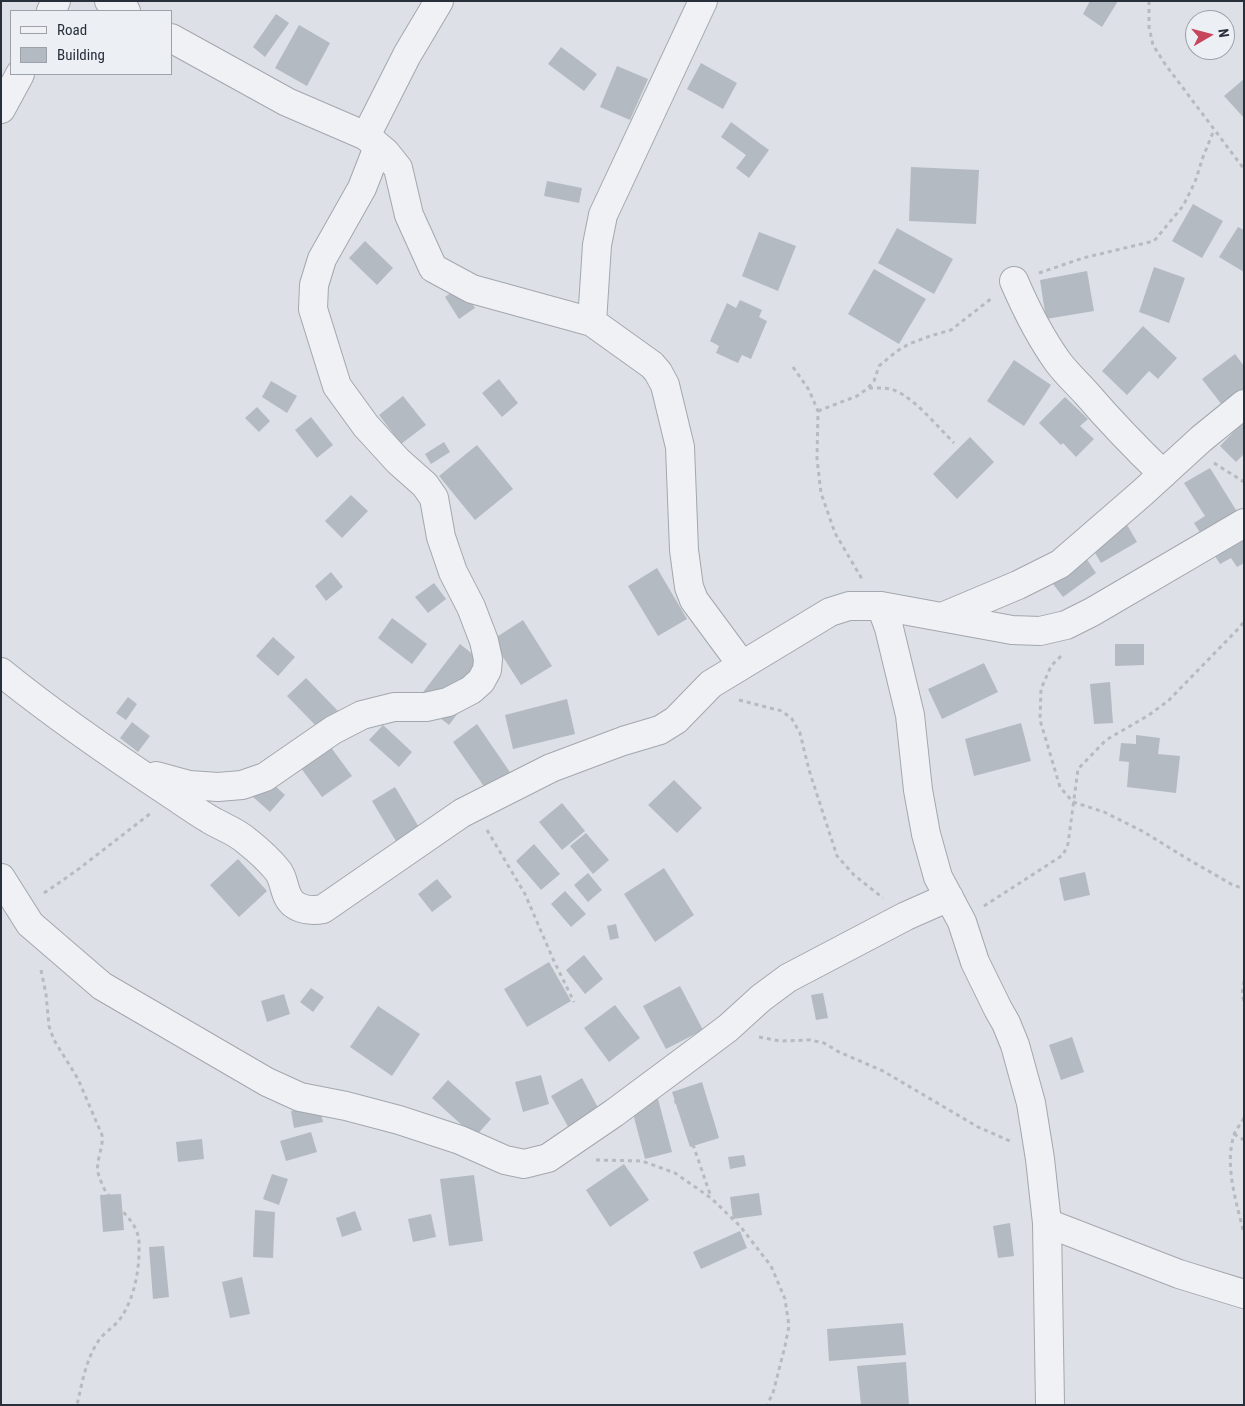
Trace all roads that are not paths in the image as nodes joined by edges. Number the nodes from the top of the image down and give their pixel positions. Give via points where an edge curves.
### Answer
1 (110, 1) edge
2 (439, 1) edge
3 (703, 1) edge
4 (124, 10) edge
5 (172, 39) edge
6 (19, 75) edge
7 (1, 109) edge
8 (372, 141) junction
9 (1014, 282) road end
10 (592, 322) junction
11 (1244, 404) edge
12 (1163, 474) junction
13 (1244, 523) edge
14 (881, 606) junction
15 (942, 617) junction
16 (742, 665) junction
17 (1, 672) edge
18 (135, 770) junction
19 (1, 878) edge
20 (948, 897) junction
21 (1047, 1223) junction
22 (1244, 1294) edge
23 (1050, 1405) edge

1 - 4 street
2 - 8 street via 407,55
3 - 10 street via 603,215 597,246
5 - 8 street via 287,102
6 - 7 street
8 - 10 street via 398,168 409,214 433,268 472,289
8 - 18 street via 362,188 322,260 314,285 313,310 338,386 366,426 398,461 426,485 434,498 453,572 484,640 488,659 486,670 471,690 448,702 426,707 394,707 362,715 333,730 265,777 242,785 189,785
9 - 12 street via 1032,322 1058,363
10 - 16 street via 652,366 665,385 680,448 684,550 689,587 694,600
11 - 12 street
12 - 15 street via 1060,564
13 - 15 street via 1066,625 1040,632
14 - 15 street
14 - 16 street via 849,606 830,612
14 - 20 street via 910,715 926,834 938,877
16 - 18 street via 711,684 676,720 660,730 551,768 462,813 323,909 311,911 301,908 289,899 278,871 249,842
17 - 18 street via 49,711
19 - 20 street via 30,924 102,986 267,1082 300,1097 399,1120 460,1140 505,1160 524,1164 548,1158 665,1077 788,978
20 - 21 street via 1015,1045 1031,1103
21 - 22 street via 1179,1274
21 - 23 street

